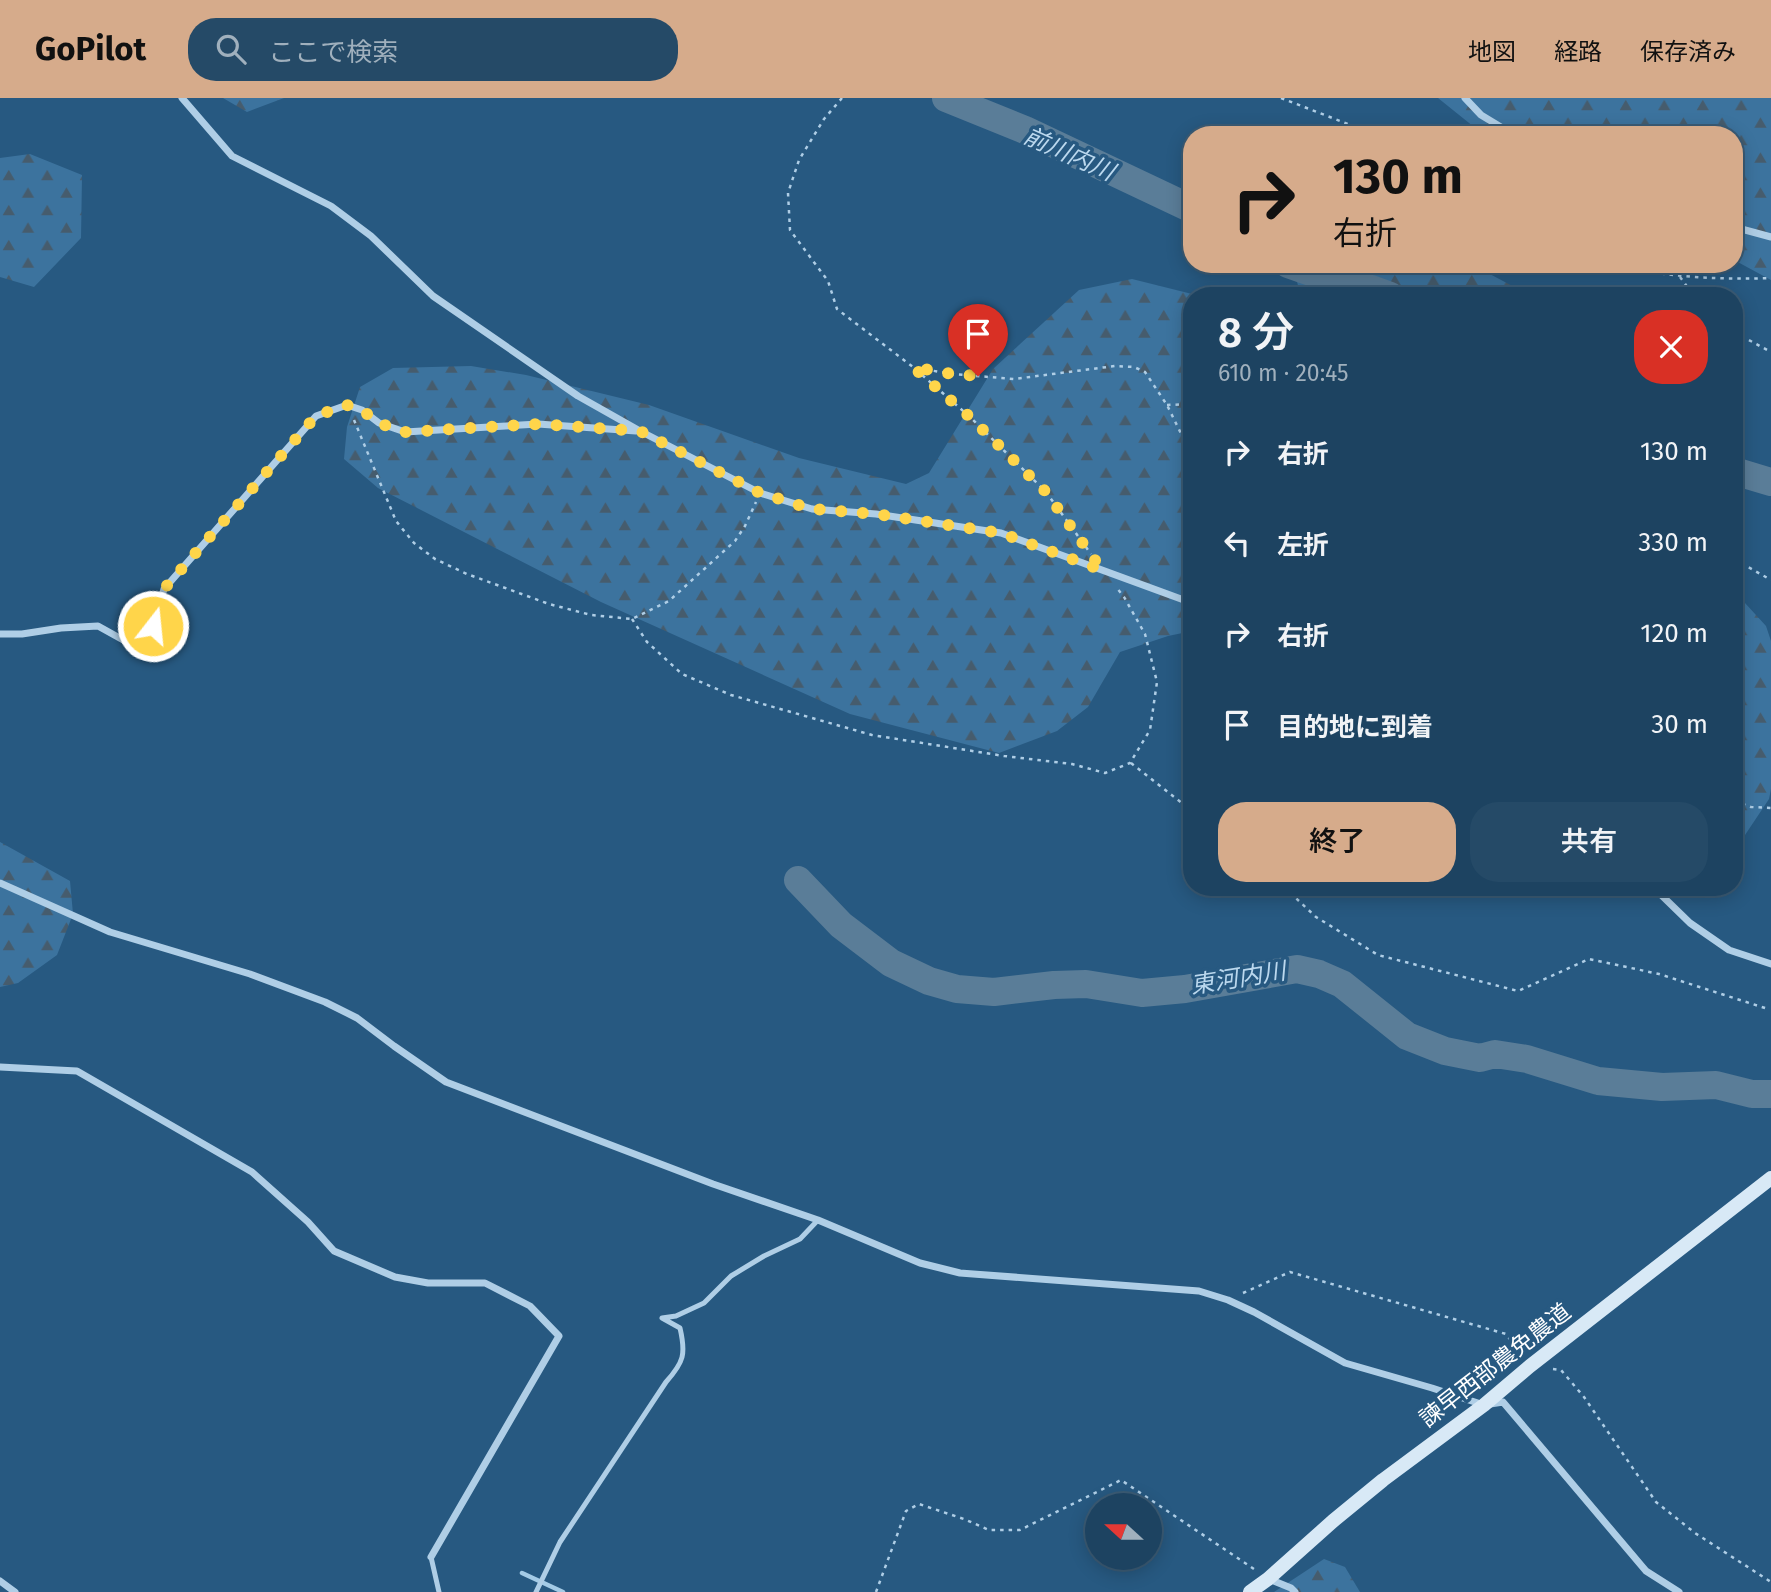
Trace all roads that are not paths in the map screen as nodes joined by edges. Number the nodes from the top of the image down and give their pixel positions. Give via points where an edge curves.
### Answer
1 (182, 98) edge
2 (1465, 98) edge
3 (1498, 126) edge
4 (1743, 229) edge
5 (1771, 237) edge
6 (640, 431) junction
7 (1183, 600) edge
8 (0, 635) edge
9 (0, 883) edge
10 (1662, 896) edge
11 (1771, 964) edge
12 (0, 1067) edge
13 (1771, 1178) edge
14 (818, 1220) junction
15 (1484, 1405) junction
16 (431, 1557) joint
17 (1268, 1579) junction
18 (0, 1581) edge
19 (15, 1592) edge
20 (439, 1592) edge
21 (536, 1592) edge
22 (1250, 1592) edge
23 (1295, 1592) edge
24 (1679, 1592) edge

1 - 6 street via 232,156 331,206 433,296 578,396
2 - 3 street via 1480,116
4 - 5 street
6 - 7 street via 760,493 812,509 1001,533
6 - 8 street via 538,424 405,432 347,405 316,416 164,589 146,641 125,641 98,625
9 - 14 street via 110,932 325,1002 357,1018 446,1082 700,1180
10 - 11 street via 1690,923 1729,950
12 - 16 street via 77,1071 252,1172 334,1251 395,1277 428,1283 485,1283 530,1306 559,1336
13 - 15 street, 諫早西部農免農道
14 - 15 street via 920,1263 960,1273 1199,1291 1228,1300 1345,1363
14 - 21 lane via 800,1239 731,1276 704,1303 662,1318 680,1328 684,1347 679,1368 560,1542
15 - 17 street, 諫早西部農免農道 via 1383,1480
15 - 24 street via 1503,1402 1646,1571
16 - 20 lane
17 - 22 street, 諫早西部農免農道
17 - 23 street
18 - 19 street

